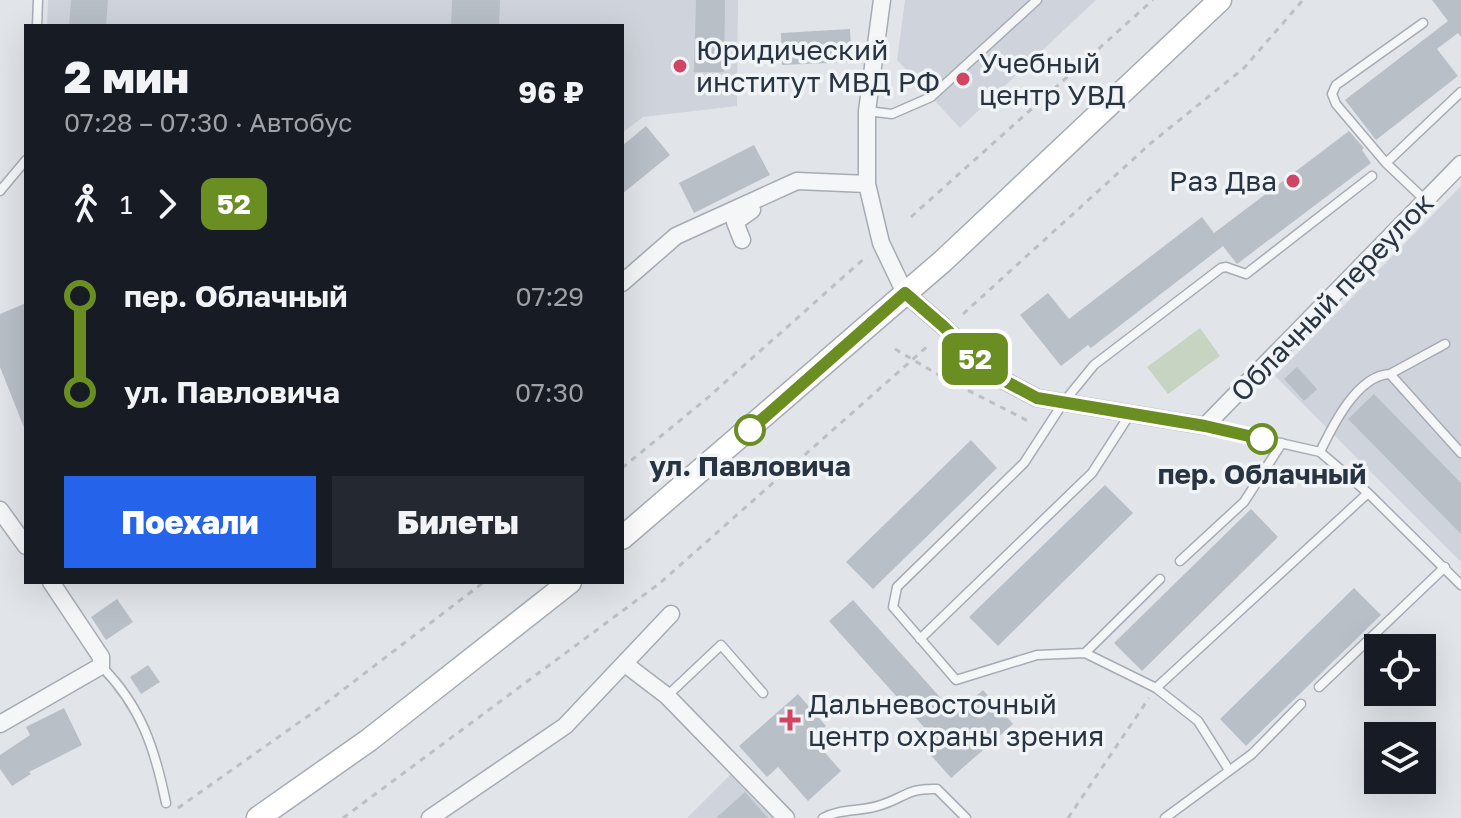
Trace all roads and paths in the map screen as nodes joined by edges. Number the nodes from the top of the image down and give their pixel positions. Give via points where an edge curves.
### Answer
1 (38, 0) edge
2 (882, 0) edge
3 (1037, 0) edge
4 (1153, 0) edge
5 (1220, 0) edge
6 (1303, 0) edge
7 (1423, 23) dead end
8 (37, 24) edge
9 (1461, 92) edge
10 (867, 111) junction
11 (24, 162) edge
12 (1386, 163) junction
13 (1461, 164) edge
14 (1372, 176) dead end
15 (797, 181) junction
16 (867, 184) junction
17 (0, 191) edge
18 (1426, 200) junction
19 (911, 217) dead end
20 (742, 240) dead end
21 (870, 253) dead end
22 (624, 281) edge
23 (905, 293) junction
24 (963, 314) dead end
25 (930, 344) dead end
26 (1445, 344) dead end
27 (895, 349) dead end
28 (913, 360) junction
29 (1390, 374) junction
30 (1063, 403) junction
31 (1130, 414) junction
32 (1205, 426) junction
33 (1046, 430) junction
34 (1282, 443) junction
35 (1320, 452) junction
36 (1461, 453) edge
37 (624, 466) edge
38 (1368, 493) junction
39 (0, 510) edge
40 (624, 536) edge
41 (24, 543) edge
42 (1180, 561) dead end
43 (1445, 567) junction
44 (1160, 579) dead end
45 (52, 584) edge
46 (481, 584) edge
47 (567, 584) edge
48 (1461, 585) edge
49 (671, 614) dead end
50 (920, 639) junction
51 (1085, 653) junction
52 (625, 664) junction
53 (101, 666) junction
54 (1319, 687) dead end
55 (1156, 688) junction
56 (763, 693) dead end
57 (667, 696) junction
58 (1301, 704) dead end
59 (0, 724) edge
60 (1229, 770) junction
61 (166, 803) dead end
62 (177, 809) dead end
63 (258, 818) edge
64 (343, 818) edge
65 (430, 818) edge
66 (786, 818) edge
67 (823, 818) edge
68 (966, 818) edge
69 (1068, 818) edge
70 (1165, 818) edge

1 - 8 lane
2 - 10 street
3 - 10 lane via 931,97 892,114
4 - 19 path
5 - 23 main road
6 - 24 path via 1244,68 1151,143
7 - 12 lane via 1336,85 1332,94
9 - 12 lane
10 - 16 street
11 - 17 lane
12 - 18 lane
13 - 18 street, Облачный переулок
14 - 30 lane via 1246,274 1221,268 1094,365
15 - 16 street
15 - 20 street via 735,222
15 - 22 street via 676,236
16 - 23 street via 878,233
18 - 32 street, Облачный переулок
21 - 37 path
23 - 30 street via 992,374 1037,398
23 - 40 main road
25 - 28 path
26 - 29 lane
27 - 28 path
28 - 33 path
28 - 64 path via 660,583
29 - 35 lane via 1371,381 1339,413
29 - 36 lane
30 - 31 street
30 - 33 lane
31 - 32 street
31 - 50 lane via 1092,473
32 - 34 lane
33 - 50 lane via 1024,463 897,587 893,607
34 - 35 lane
34 - 42 lane via 1244,502
35 - 38 lane
38 - 43 lane
38 - 55 lane
39 - 41 street
43 - 48 lane
43 - 54 lane
44 - 51 lane
45 - 53 street via 101,657
46 - 62 path
47 - 63 main road via 369,740
49 - 52 street
50 - 51 lane via 956,680 1037,655
51 - 55 lane
52 - 57 street
52 - 65 street via 565,726
53 - 59 street
53 - 61 lane via 137,713 156,755
55 - 60 lane via 1198,721
55 - 69 path
56 - 57 lane via 721,645
57 - 66 street
58 - 60 lane
60 - 70 lane
67 - 68 lane via 880,806 916,789 937,789

